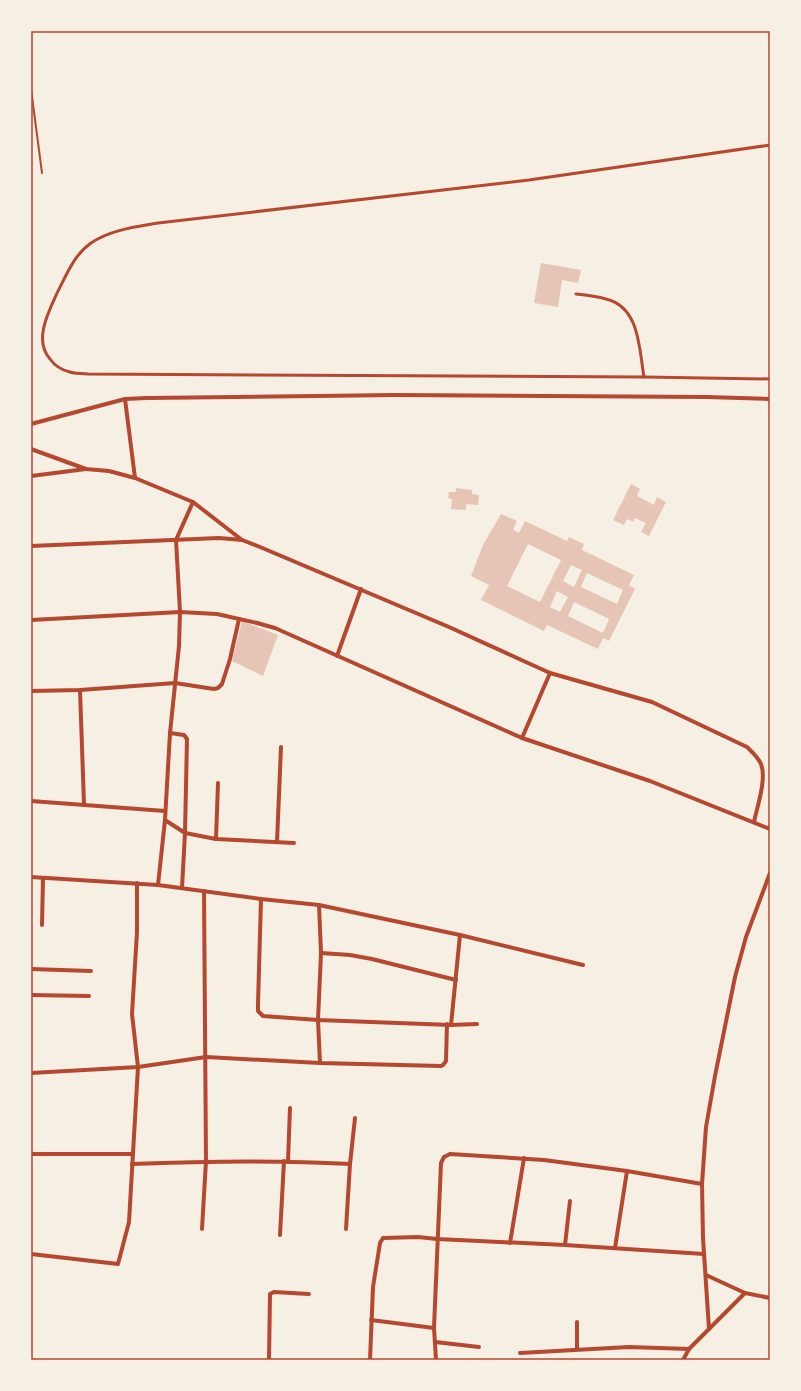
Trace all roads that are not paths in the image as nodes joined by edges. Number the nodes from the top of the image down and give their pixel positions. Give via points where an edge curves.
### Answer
1 (770, 145) edge
2 (576, 294) dead end
3 (644, 377) junction
4 (770, 379) edge
5 (770, 398) edge
6 (125, 399) junction
7 (31, 424) edge
8 (31, 449) edge
9 (86, 468) junction
10 (31, 476) edge
11 (135, 478) junction
12 (193, 502) junction
13 (176, 540) junction
14 (242, 540) junction
15 (31, 546) edge
16 (361, 589) junction
17 (180, 612) junction
18 (239, 619) junction
19 (31, 620) edge
20 (337, 656) junction
21 (550, 673) junction
22 (175, 683) junction
23 (80, 690) junction
24 (31, 691) edge
25 (170, 733) junction
26 (522, 738) junction
27 (281, 746) dead end
28 (218, 783) dead end
29 (31, 801) edge
30 (84, 804) junction
31 (165, 811) junction
32 (165, 820) junction
33 (754, 822) junction
34 (770, 829) edge
35 (185, 833) junction
36 (216, 839) junction
37 (277, 842) junction
38 (294, 844) dead end
39 (770, 873) edge
40 (31, 877) edge
41 (43, 878) junction
42 (137, 883) junction
43 (158, 885) junction
44 (182, 888) junction
45 (204, 891) junction
46 (261, 899) junction
47 (320, 905) junction
48 (42, 925) dead end
49 (460, 935) junction
50 (320, 953) junction
51 (583, 965) dead end
52 (31, 969) edge
53 (92, 971) dead end
54 (456, 980) junction
55 (31, 995) edge
56 (89, 996) dead end
57 (318, 1020) junction
58 (477, 1024) dead end
59 (449, 1025) junction
60 (206, 1057) junction
61 (320, 1063) junction
62 (138, 1067) junction
63 (31, 1073) edge
64 (290, 1108) dead end
65 (355, 1118) dead end
66 (31, 1154) edge
67 (133, 1154) junction
68 (524, 1158) junction
69 (206, 1161) junction
70 (286, 1161) junction
71 (132, 1164) junction
72 (350, 1164) junction
73 (627, 1171) junction
74 (702, 1184) junction
75 (570, 1201) dead end
76 (202, 1229) dead end
77 (346, 1229) dead end
78 (280, 1235) dead end
79 (437, 1239) junction
80 (510, 1243) junction
81 (565, 1245) junction
82 (615, 1248) junction
83 (31, 1254) edge
84 (704, 1254) junction
85 (706, 1275) junction
86 (745, 1293) junction
87 (309, 1294) dead end
88 (770, 1298) edge
89 (371, 1320) junction
90 (577, 1322) dead end
91 (434, 1328) junction
92 (709, 1329) junction
93 (435, 1342) junction
94 (479, 1347) dead end
95 (577, 1349) junction
96 (689, 1349) junction
97 (520, 1353) dead end
98 (269, 1360) edge
99 (370, 1360) edge
100 (436, 1360) edge
101 (683, 1360) edge

1 - 3 lane via 529,180 158,223 120,230 90,244 78,255 56,296 44,325 42,340 46,355 56,367 71,373
2 - 3 lane via 607,299 627,312 634,323
3 - 4 lane
5 - 6 street via 396,395
6 - 7 street
6 - 11 street
8 - 9 street
9 - 10 street
9 - 11 street
11 - 12 street
12 - 13 street
12 - 14 street
13 - 14 street
13 - 15 street
13 - 17 street
14 - 16 street
16 - 20 street
16 - 21 street
17 - 18 street via 217,614
17 - 19 street
17 - 22 street
18 - 20 street via 275,628
18 - 22 street via 230,659 222,684 218,688
20 - 26 street
21 - 26 street
21 - 33 street via 652,702 747,747 761,764 763,778
22 - 23 street
22 - 25 street
23 - 24 street
23 - 30 street
25 - 31 street
25 - 35 street via 184,735 187,739
26 - 33 street via 650,781
27 - 37 street
28 - 36 street
29 - 30 street
30 - 31 street
31 - 32 street
32 - 35 street
32 - 43 street
33 - 34 street
35 - 36 street
35 - 44 street
36 - 37 street
37 - 38 street
39 - 74 street via 746,937 736,977 706,1127
40 - 41 street
41 - 42 street
41 - 48 street
42 - 43 street
42 - 62 street via 132,1014
43 - 44 street
44 - 45 street
45 - 46 street
45 - 60 street
46 - 47 street
46 - 57 street via 258,1011 263,1016
47 - 49 street
47 - 50 street
49 - 51 street
49 - 54 street
50 - 54 street via 372,959
50 - 57 street
52 - 53 street
54 - 59 street
55 - 56 street
57 - 59 street
57 - 61 street
58 - 59 street
59 - 61 street via 446,1061 441,1066
60 - 61 street
60 - 62 street
60 - 69 street
62 - 63 street
62 - 67 street
64 - 70 street
65 - 72 street
66 - 67 street
67 - 71 street
68 - 73 street
68 - 79 street via 450,1154 444,1157 441,1163
68 - 80 street
69 - 70 street
69 - 71 street
69 - 76 street
70 - 72 street
70 - 78 street
71 - 83 street via 128,1222 118,1264
72 - 77 street
73 - 74 street
73 - 82 street
74 - 84 street
75 - 81 street
79 - 80 street
79 - 89 street via 383,1238 373,1287
79 - 91 street
80 - 81 street
81 - 82 street
82 - 84 street
84 - 85 street
85 - 86 street
85 - 92 street
86 - 88 street
86 - 92 street
87 - 98 street via 270,1294
89 - 91 street
89 - 99 street
90 - 95 street
91 - 93 street
92 - 96 street
93 - 94 street
93 - 100 street
95 - 96 street
95 - 97 street
96 - 101 street

